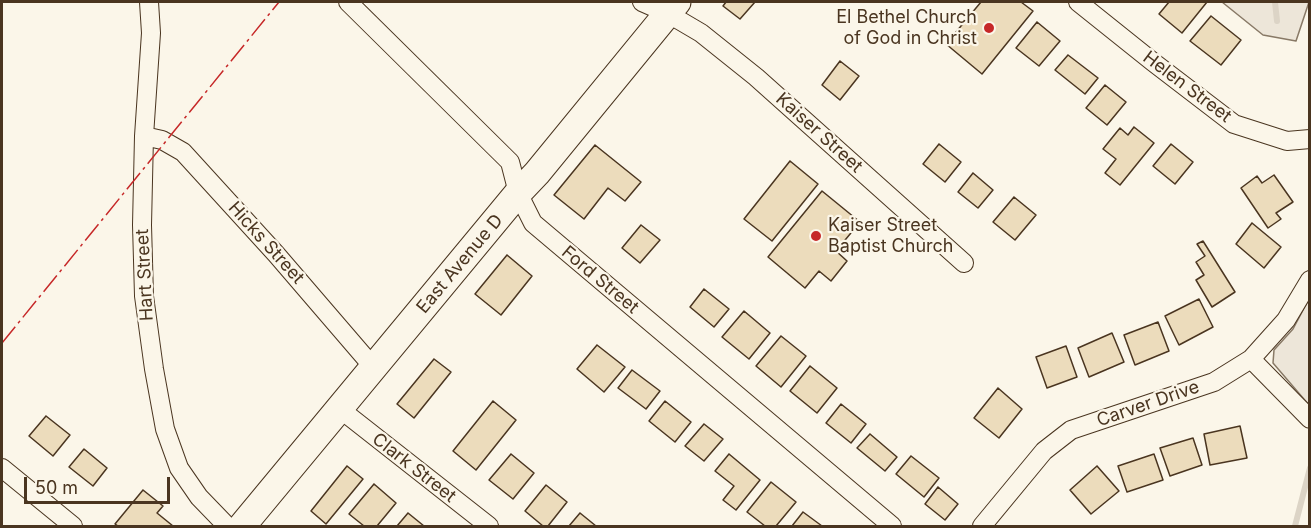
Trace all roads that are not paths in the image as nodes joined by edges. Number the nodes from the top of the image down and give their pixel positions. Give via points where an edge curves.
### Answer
1 (149, 2) edge
2 (348, 2) edge
3 (642, 2) edge
4 (1078, 2) edge
5 (672, 7) edge
6 (144, 136) junction
7 (1310, 139) edge
8 (518, 193) junction
9 (964, 263) dead end
10 (1310, 280) edge
11 (1251, 359) junction
12 (374, 368) junction
13 (340, 409) junction
14 (1310, 419) edge
15 (2, 468) edge
16 (73, 526) edge
17 (227, 526) edge
18 (243, 526) edge
19 (489, 526) edge
20 (892, 526) edge
21 (982, 526) edge

1 - 6 street, Hart Street via 151,33
2 - 8 street, Ford Street via 510,162
3 - 5 street, Kaiser Street
4 - 7 street, Helen Street via 1234,124 1287,141
5 - 8 main road, East Avenue D
5 - 9 street, Kaiser Street
6 - 12 street, Hicks Street via 162,140 183,152
6 - 17 street, Hart Street via 144,296 165,429 179,468 199,497
8 - 12 main road, East Avenue D
8 - 20 street, Ford Street via 533,223
10 - 11 street, Carver Drive via 1286,320
11 - 14 street
11 - 21 street, Carver Drive via 1214,382 1071,430 1044,451
12 - 13 main road, East Avenue D
13 - 18 main road, East Avenue D
13 - 19 street, Clark Street
15 - 16 street

